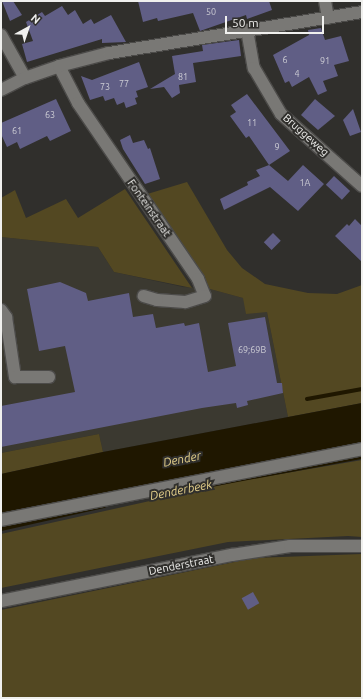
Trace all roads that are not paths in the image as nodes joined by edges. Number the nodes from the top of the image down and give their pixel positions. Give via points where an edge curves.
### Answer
1 (325, 1) edge
2 (362, 12) edge
3 (328, 18) junction
4 (247, 30) junction
5 (1, 35) edge
6 (59, 66) junction
7 (25, 78) junction
8 (1, 90) edge
9 (362, 186) edge
10 (144, 296) dead end
11 (1, 310) edge
12 (49, 377) dead end
13 (362, 449) edge
14 (1, 520) edge
15 (362, 546) edge
16 (1, 601) edge

1 - 3 street
2 - 3 street
3 - 4 street
4 - 6 street via 109,53
4 - 9 street, Bruggeweg via 254,68 281,114
5 - 7 street
6 - 7 street
6 - 10 street, Fonteinstraat via 78,103 198,279 205,296 185,302
7 - 8 street
11 - 12 street via 6,317 15,377
13 - 14 street
15 - 16 street, Denderstraat via 276,548

